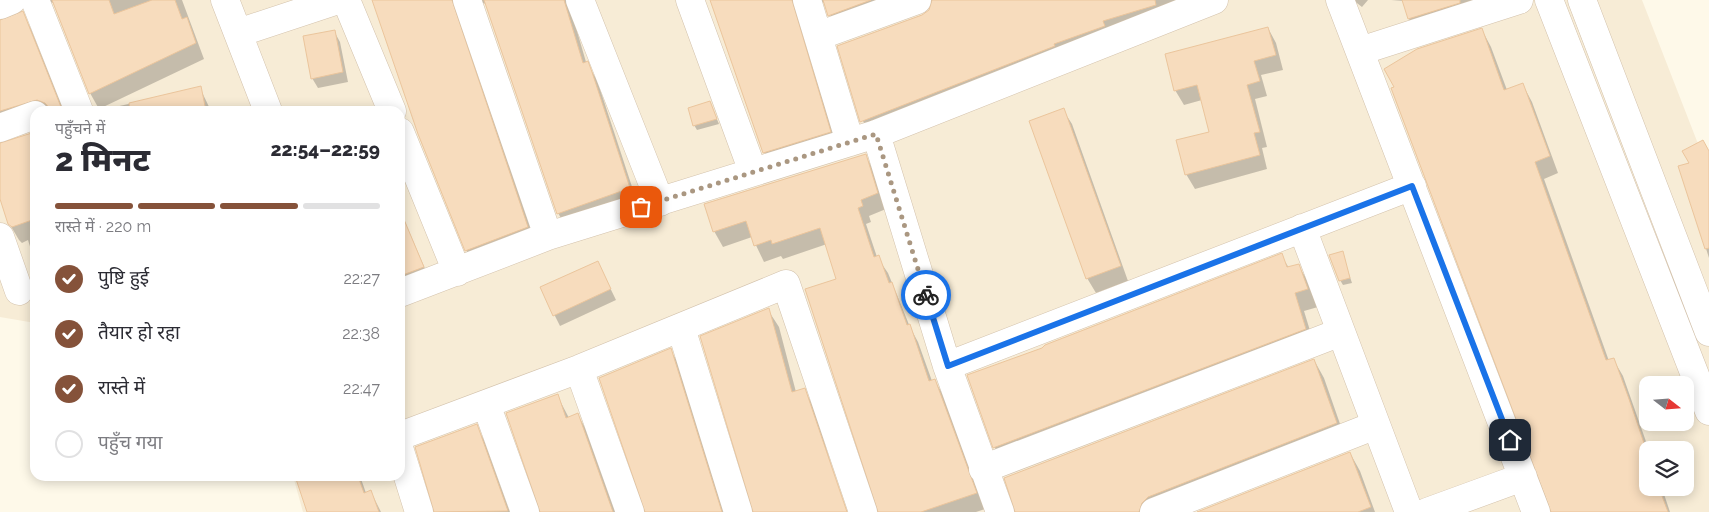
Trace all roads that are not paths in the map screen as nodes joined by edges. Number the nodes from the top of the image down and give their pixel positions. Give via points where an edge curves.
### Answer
1 (12, 0) edge
2 (35, 0) edge
3 (225, 0) edge
4 (338, 0) edge
5 (346, 0) edge
6 (467, 0) edge
7 (580, 0) edge
8 (690, 0) edge
9 (808, 0) edge
10 (917, 0) edge
11 (1214, 0) edge
12 (1340, 0) edge
13 (1519, 0) edge
14 (1549, 0) edge
15 (1582, 0) edge
16 (0, 5) edge
17 (238, 33) junction
18 (818, 36) junction
19 (1360, 51) junction
20 (77, 106) edge
21 (266, 106) edge
22 (390, 106) edge
23 (30, 117) edge
24 (0, 128) edge
25 (876, 134) junction
26 (850, 142) junction
27 (405, 144) edge
28 (753, 172) junction
29 (1412, 186) junction
30 (660, 202) junction
31 (1302, 228) junction
32 (548, 236) junction
33 (0, 237) edge
34 (457, 272) junction
35 (19, 291) dead end
36 (405, 291) edge
37 (681, 328) junction
38 (1341, 332) junction
39 (1709, 332) edge
40 (948, 366) junction
41 (579, 369) junction
42 (486, 404) junction
43 (1709, 411) edge
44 (1376, 425) junction
45 (405, 434) edge
46 (405, 467) edge
47 (982, 469) junction
48 (1523, 477) junction
49 (419, 512) edge
50 (526, 512) edge
51 (630, 512) edge
52 (738, 512) edge
53 (863, 512) edge
54 (1000, 512) edge
55 (1154, 512) edge
56 (1409, 512) edge
57 (1427, 512) edge
58 (1536, 512) edge

1 - 16 street
2 - 20 street
3 - 17 street
4 - 17 street
5 - 22 street
6 - 32 street
7 - 30 street
8 - 28 street
9 - 18 street
10 - 18 street
11 - 25 street
12 - 19 street
13 - 19 street
14 - 43 street
15 - 39 street
17 - 21 street
18 - 26 street
19 - 29 street
23 - 24 street
25 - 26 street
25 - 40 street
26 - 28 street
27 - 34 street
28 - 30 street
29 - 31 street
29 - 48 street
30 - 32 street
31 - 38 street
31 - 40 street
32 - 34 street
33 - 35 street
34 - 36 street
37 - 41 street
37 - 52 street
37 - 53 street via 786,284
38 - 44 street
38 - 47 street
40 - 47 street
41 - 42 street
41 - 51 street
42 - 45 street
42 - 50 street
44 - 55 street
44 - 56 street
46 - 49 street
47 - 54 street
48 - 57 street
48 - 58 street

